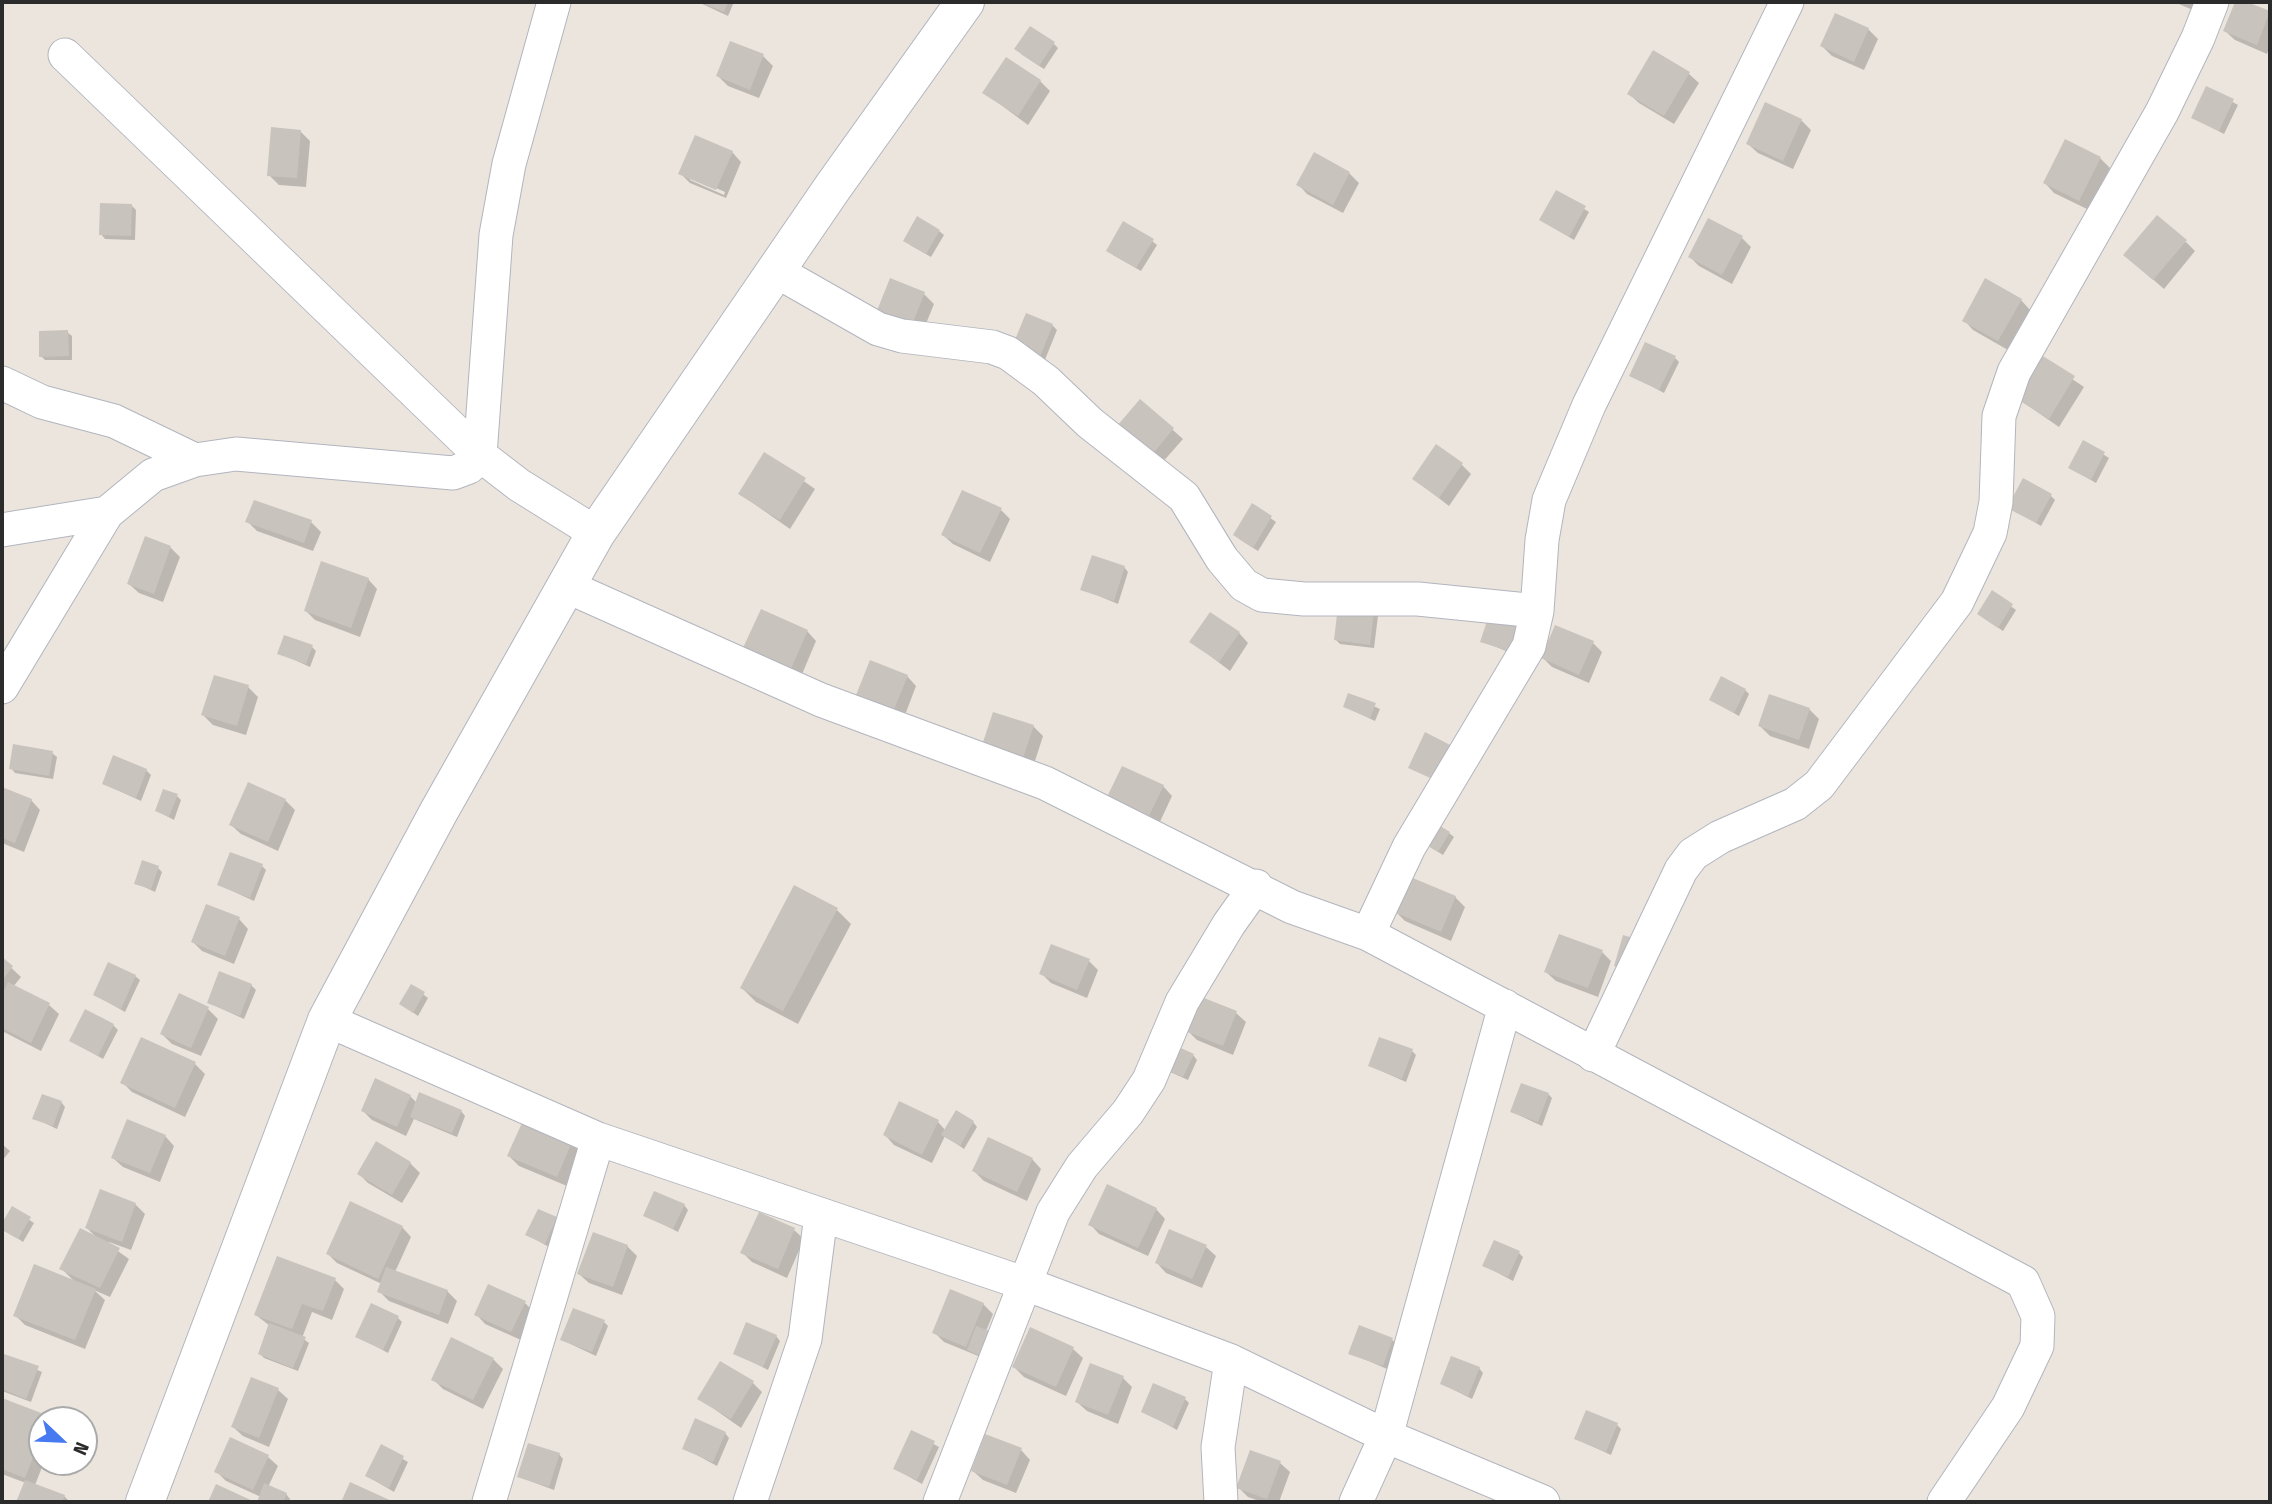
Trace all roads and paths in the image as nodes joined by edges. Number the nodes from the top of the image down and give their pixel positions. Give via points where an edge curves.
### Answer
1 (554, 2) edge
2 (965, 2) edge
3 (1787, 2) edge
4 (2212, 2) edge
5 (65, 55) dead end
6 (776, 271) junction
7 (2, 383) edge
8 (480, 455) junction
9 (195, 460) junction
10 (107, 513) junction
11 (2, 530) edge
12 (596, 533) junction
13 (566, 586) junction
14 (1537, 611) junction
15 (2, 687) edge
16 (1256, 886) junction
17 (1368, 934) junction
18 (1505, 1006) junction
19 (327, 1020) junction
20 (1592, 1055) junction
21 (598, 1139) junction
22 (821, 1215) junction
23 (1026, 1284) junction
24 (1231, 1361) junction
25 (1386, 1436) junction
26 (145, 1502) edge
27 (489, 1502) edge
28 (750, 1502) edge
29 (940, 1502) edge
30 (1221, 1502) edge
31 (1356, 1502) edge
32 (1543, 1502) edge
33 (1944, 1502) edge

1 - 8 street via 509,164 496,235
2 - 6 main road
3 - 14 street via 1601,380 1549,500
4 - 20 street via 2162,112 2014,372 1999,416 1996,502 1990,533 1957,602 1819,785 1795,804 1693,854 1681,870
5 - 8 street
6 - 12 main road
6 - 14 street via 878,329 1008,353 1184,496 1222,559 1244,585 1262,595 1418,599
7 - 9 street via 42,402 114,421
8 - 9 street via 469,467 453,473 236,454
8 - 12 street
9 - 10 street via 153,475
10 - 11 street
10 - 15 street
12 - 13 main road
13 - 16 street via 821,700 1045,783
13 - 19 main road
14 - 17 street via 1529,646 1409,847
16 - 17 street via 1292,907
16 - 23 street via 1182,1002 1149,1080 1082,1166 1053,1212
17 - 18 street
18 - 20 street
18 - 25 street
19 - 21 street
19 - 26 main road
20 - 33 street via 2023,1282 2038,1316 2037,1346 2008,1407
21 - 22 street
21 - 27 street
22 - 23 street
22 - 28 street via 805,1339
23 - 24 street
23 - 29 street
24 - 25 street
24 - 30 street via 1219,1447
25 - 31 street
25 - 32 street

